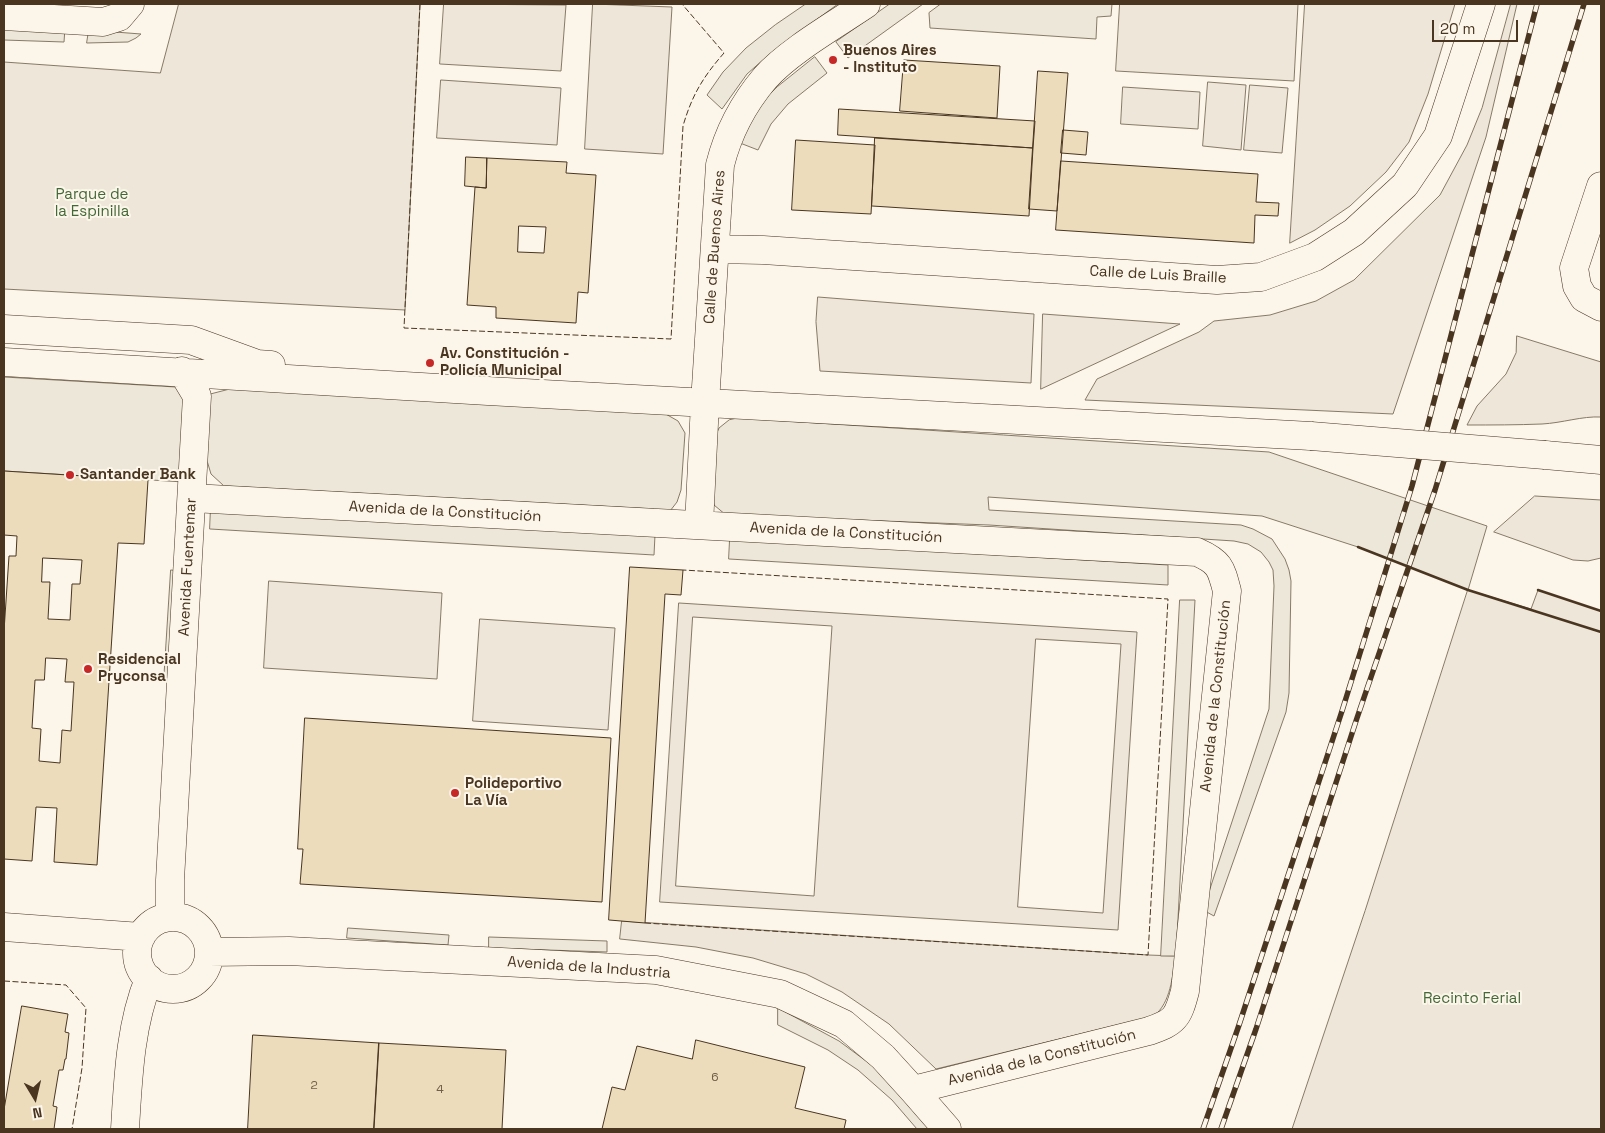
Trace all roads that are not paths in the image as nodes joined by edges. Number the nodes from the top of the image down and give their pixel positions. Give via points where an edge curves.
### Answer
1 (130, 4) edge
2 (866, 4) edge
3 (1481, 4) edge
4 (4, 16) edge
5 (1601, 186) edge
6 (715, 249) junction
7 (1601, 307) edge
8 (4, 329) edge
9 (4, 362) edge
10 (182, 371) junction
11 (413, 386) junction
12 (705, 403) junction
13 (1601, 460) edge
14 (192, 498) junction
15 (699, 525) junction
16 (170, 917) junction
17 (4, 927) edge
18 (141, 938) junction
19 (209, 952) junction
20 (149, 979) junction
21 (913, 1090) junction
22 (125, 1129) edge
23 (946, 1129) edge

1 - 4 street via 119,18 102,22
2 - 6 street, Calle de Buenos Aires via 792,55 766,77 745,104 725,145 720,166
3 - 6 street, Calle de Luis Braille via 1438,136 1405,185 1354,232 1315,257 1260,277 1217,280
5 - 7 street via 1574,268 1577,286 1584,298
6 - 12 street, Calle de Buenos Aires
8 - 11 street via 191,340 257,364 373,376
9 - 10 street
10 - 11 street
10 - 14 street, Avenida Fuentemar via 197,396
11 - 12 street
12 - 13 street, bridge via 1311,436
12 - 15 street
14 - 15 street, Avenida de la Constitución
14 - 16 street, Avenida Fuentemar
15 - 21 street, Avenida de la Constitución via 1197,552 1212,558 1222,572 1227,591 1185,991 1180,1012 1166,1025 1149,1031
16 - 18 street via 154,923
16 - 19 street via 187,921 201,931
17 - 18 street
18 - 20 street via 138,960
19 - 20 street via 202,975 182,988 159,986
19 - 21 street, Avenida de la Industria via 289,951 656,970 780,994 844,1024 883,1057
20 - 22 street via 140,1000
21 - 23 street, Avenida de la Industria

